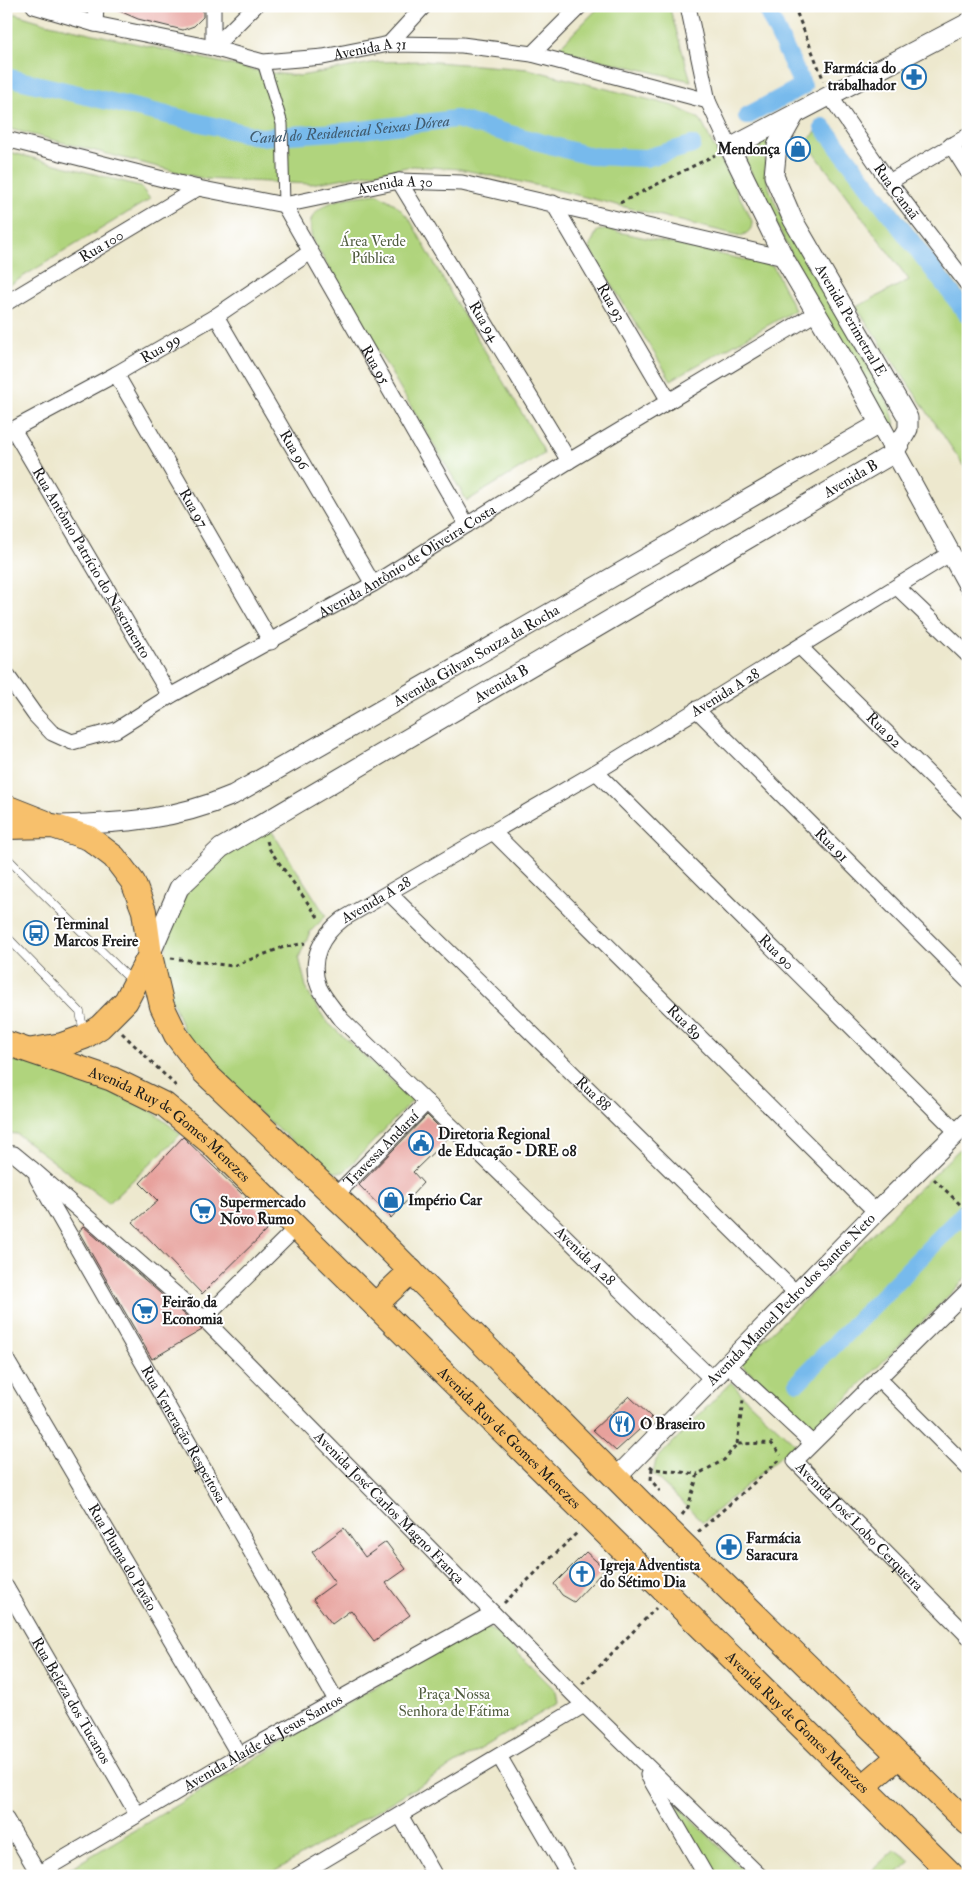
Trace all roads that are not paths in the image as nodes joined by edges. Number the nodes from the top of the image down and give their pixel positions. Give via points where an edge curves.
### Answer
1 (34, 6) edge
2 (96, 6) edge
3 (213, 6) edge
4 (255, 6) edge
5 (424, 6) edge
6 (580, 6) edge
7 (688, 6) edge
8 (968, 23) edge
9 (95, 24) junction
10 (389, 44) junction
11 (213, 48) junction
12 (532, 54) junction
13 (263, 62) junction
14 (830, 96) junction
15 (708, 101) junction
16 (795, 114) junction
17 (968, 136) edge
18 (6, 139) edge
19 (951, 146) junction
20 (730, 148) junction
21 (968, 172) edge
22 (399, 181) junction
23 (889, 182) junction
24 (198, 188) junction
25 (553, 203) junction
26 (284, 205) junction
27 (310, 253) junction
28 (784, 258) junction
29 (968, 285) edge
30 (6, 303) edge
31 (816, 313) junction
32 (216, 316) junction
33 (116, 374) junction
34 (669, 401) junction
35 (879, 424) junction
36 (10, 431) edge
37 (894, 453) junction
38 (569, 462) junction
39 (467, 525) junction
40 (951, 553) junction
41 (373, 584) junction
42 (968, 585) edge
43 (897, 587) junction
44 (271, 642) junction
45 (800, 647) junction
46 (968, 655) edge
47 (6, 674) edge
48 (170, 696) junction
49 (696, 709) junction
50 (596, 772) junction
51 (6, 808) edge
52 (968, 813) edge
53 (53, 826) junction
54 (6, 827) edge
55 (494, 832) junction
56 (6, 857) edge
57 (390, 894) junction
58 (6, 936) edge
59 (150, 955) junction
60 (968, 981) edge
61 (136, 984) junction
62 (84, 1037) junction
63 (6, 1043) edge
64 (31, 1051) junction
65 (427, 1102) junction
66 (962, 1127) edge
67 (6, 1153) edge
68 (31, 1168) junction
69 (335, 1196) junction
70 (876, 1212) junction
71 (298, 1227) junction
72 (411, 1272) junction
73 (796, 1293) junction
74 (965, 1298) edge
75 (376, 1305) junction
76 (204, 1319) junction
77 (6, 1359) edge
78 (727, 1364) junction
79 (878, 1378) junction
80 (712, 1379) junction
81 (808, 1440) junction
82 (968, 1468) edge
83 (616, 1478) junction
84 (6, 1587) edge
85 (493, 1613) junction
86 (968, 1636) edge
87 (578, 1699) junction
88 (336, 1700) junction
89 (239, 1755) junction
90 (499, 1756) junction
91 (898, 1758) junction
92 (638, 1759) junction
93 (863, 1786) junction
94 (137, 1814) junction
95 (400, 1815) junction
96 (6, 1819) edge
97 (968, 1823) edge
98 (36, 1874) edge
99 (300, 1875) edge
100 (435, 1876) edge
101 (569, 1876) edge
102 (706, 1876) edge
103 (760, 1876) edge
104 (953, 1876) edge

1 - 9 street, Avenida A 31
2 - 9 street
3 - 11 street
4 - 11 street
5 - 10 street
6 - 12 street
7 - 15 street, Avenida Perimetral E
8 - 14 street
9 - 11 street, Avenida A 31
10 - 12 street, Avenida A 31 via 462,45
10 - 13 street, Avenida A 31 via 323,57
11 - 13 street, Avenida A 31
12 - 15 street, Avenida A 31
13 - 26 street via 282,124
14 - 16 street
14 - 23 street, Rua Canaã
15 - 20 street, Avenida Perimetral E
16 - 20 street
16 - 37 street, Avenida Perimetral E via 776,146 774,176 793,220 908,418 908,429
17 - 19 street
18 - 24 street, Avenida A 30
19 - 21 street
19 - 23 street
20 - 28 street, Avenida Perimetral E
22 - 25 street, Avenida A 30 via 462,183
22 - 26 street, Avenida A 30
22 - 38 street, Rua 94
23 - 29 street, Rua Canaã
24 - 26 street, Avenida A 30
24 - 30 street, Rua 100
25 - 28 street, Avenida A 30
25 - 34 street, Rua 93
26 - 27 street, Rua 95
27 - 32 street, Rua 99
27 - 39 street, Rua 95
28 - 31 street, Avenida Perimetral E
31 - 34 street, Avenida Antônio de Oliveira Costa
31 - 35 street, Avenida Perimetral E
32 - 33 street, Rua 99
32 - 41 street, Rua 96
33 - 36 street, Rua 99
33 - 44 street, Rua 97
34 - 38 street, Avenida Antônio de Oliveira Costa
35 - 37 street, Avenida Perimetral E
35 - 53 street, Avenida Gilvan Souza da Rocha via 233,795 192,811 161,817
36 - 48 street, Rua Antônio Patrício do Nascimento
37 - 40 street
37 - 59 street, Avenida B via 221,848 180,888
38 - 39 street, Avenida Antônio de Oliveira Costa
39 - 41 street, Avenida Antônio de Oliveira Costa
40 - 42 street
40 - 43 street, Avenida A 28
41 - 44 street, Avenida Antônio de Oliveira Costa
43 - 45 street, Avenida A 28
43 - 46 street
44 - 48 street, Avenida Antônio de Oliveira Costa
45 - 49 street, Avenida A 28
45 - 52 street, Rua 92
47 - 48 street, Avenida Antônio de Oliveira Costa via 52,733 72,742 116,730
49 - 50 street, Avenida A 28
49 - 60 street, Rua 91
50 - 55 street, Avenida A 28
50 - 66 street, Rua 90
51 - 53 main road
53 - 54 main road
53 - 59 main road via 89,838 114,857 133,882 144,911
55 - 57 street, Avenida A 28
55 - 70 street, Rua 89
56 - 61 lane
57 - 65 street, Avenida A 28 via 343,919 325,935 316,968 318,985 341,1019
57 - 73 street, Rua 88
58 - 62 lane via 80,1012
59 - 61 main road
59 - 69 main road via 162,1006 176,1035 204,1072
61 - 62 main road via 115,1015
62 - 64 main road
63 - 64 main road, Avenida Ruy de Gomes Menezes
64 - 71 main road, Avenida Ruy de Gomes Menezes via 112,1079 165,1105 230,1160
65 - 69 street, Travessa Andaraí
65 - 80 street, Avenida A 28
66 - 70 street, Avenida Manoel Pedro dos Santos Neto
67 - 68 street, Avenida José Carlos Magno França via 14,1154
68 - 76 street, Avenida José Carlos Magno França
68 - 88 street, Rua Veneração Respeitosa
69 - 72 main road
70 - 73 street, Avenida Manoel Pedro dos Santos Neto
71 - 75 main road, Avenida Ruy de Gomes Menezes
71 - 76 street
72 - 75 main road
72 - 83 main road
73 - 78 street, Avenida Manoel Pedro dos Santos Neto
74 - 79 street, Avenida José Lobo Cerqueira
75 - 93 main road, Avenida Ruy de Gomes Menezes
76 - 85 street, Avenida José Carlos Magno França
77 - 89 street, Rua Pluma do Pavão
78 - 80 street, Avenida Manoel Pedro dos Santos Neto
78 - 81 street
79 - 81 street, Avenida José Lobo Cerqueira
79 - 82 street
80 - 83 street, Avenida Manoel Pedro dos Santos Neto
81 - 86 street, Avenida José Lobo Cerqueira via 795,1461
83 - 91 main road
84 - 94 street, Rua Beleza dos Tucanos
85 - 87 street, Avenida José Carlos Magno França
85 - 88 street, Avenida Alaíde de Jesus Santos
87 - 90 street
87 - 92 street, Avenida José Carlos Magno França
88 - 89 street, Avenida Alaíde de Jesus Santos
89 - 94 street, Avenida Alaíde de Jesus Santos
90 - 95 street
90 - 101 street
91 - 93 main road
91 - 97 main road
92 - 102 street
92 - 103 street, Avenida José Carlos Magno França
93 - 104 main road, Avenida Ruy de Gomes Menezes
94 - 98 street, Avenida Alaíde de Jesus Santos
95 - 99 street
95 - 100 street
96 - 98 street

